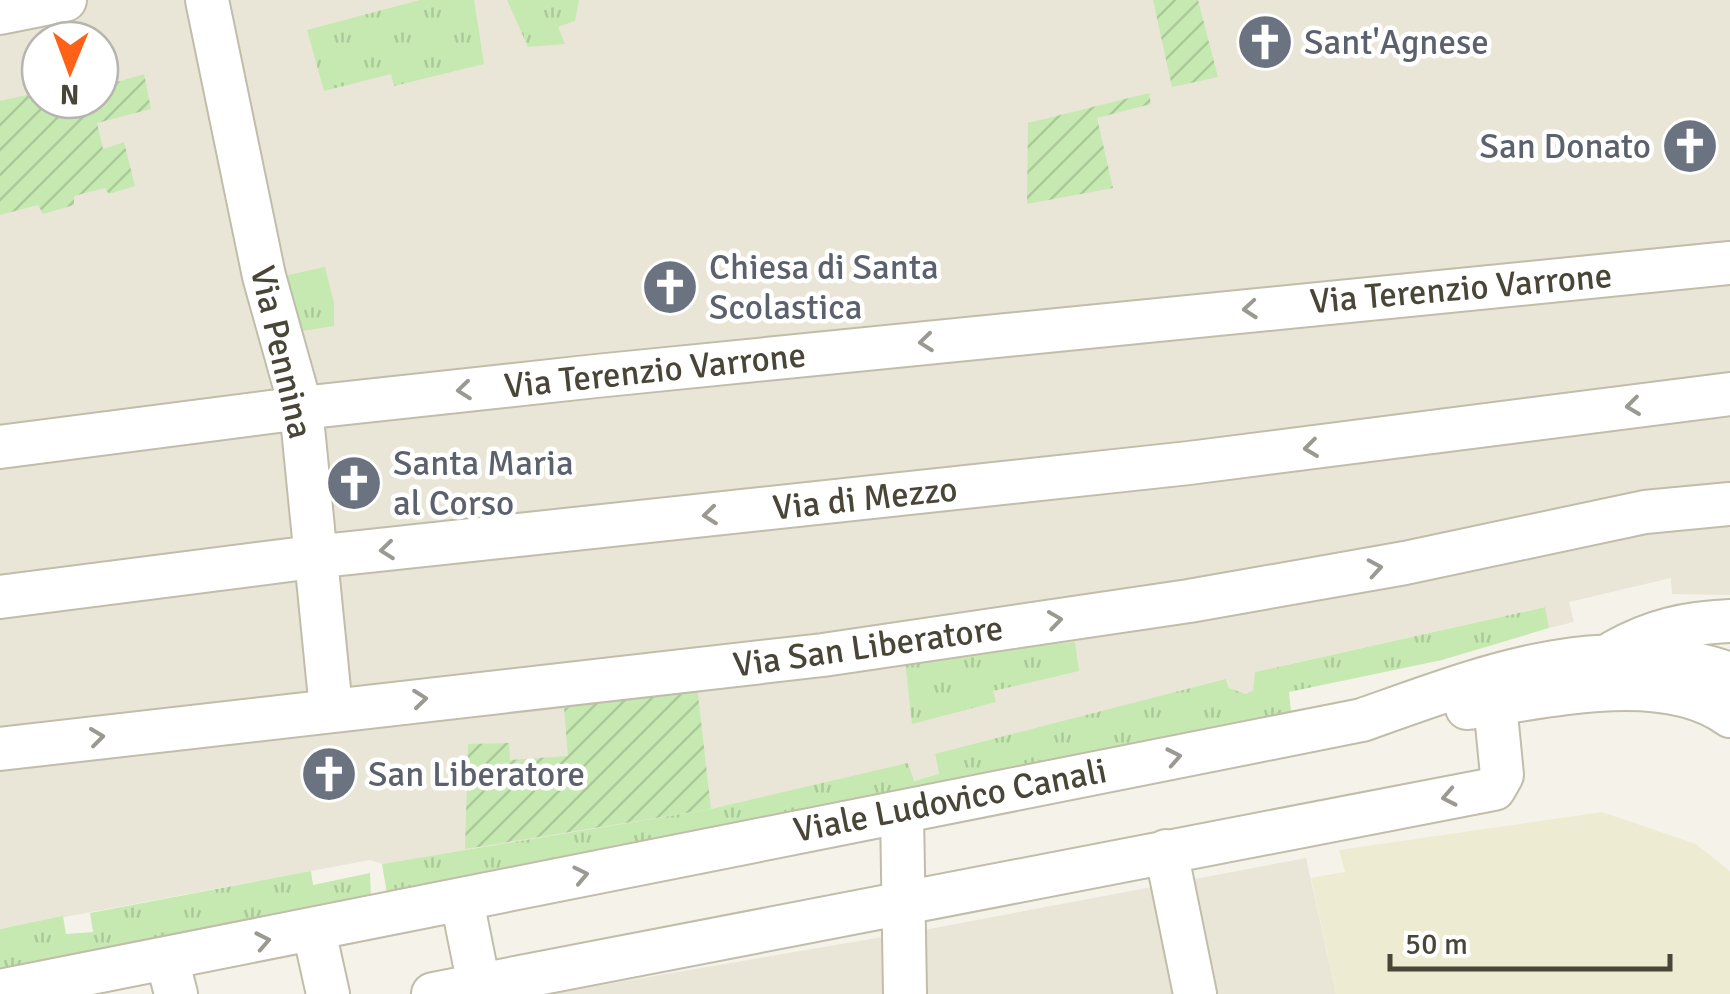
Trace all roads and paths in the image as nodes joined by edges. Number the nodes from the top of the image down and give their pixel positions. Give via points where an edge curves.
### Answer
1 (65, 0) edge
2 (207, 0) edge
3 (0, 13) edge
4 (1730, 263) edge
5 (1730, 394) edge
6 (301, 408) junction
7 (0, 447) edge
8 (1730, 504) edge
9 (314, 558) junction
10 (0, 596) edge
11 (1730, 621) edge
12 (1614, 652) junction
13 (1730, 674) edge
14 (1495, 704) junction
15 (331, 709) junction
16 (1730, 716) edge
17 (1362, 720) junction
18 (0, 749) edge
19 (902, 812) junction
20 (1166, 851) junction
21 (462, 901) junction
22 (904, 903) junction
23 (314, 931) junction
24 (172, 977) edge
25 (478, 984) junction
26 (0, 992) edge
27 (328, 994) edge
28 (433, 994) edge
29 (905, 994) edge
30 (1195, 994) edge

1 - 3 street
2 - 6 street, Via Pennina via 264,276
4 -> 6 street, Via Terenzio Varrone
5 -> 9 street, Via di Mezzo via 1189,464
6 - 7 street, Via Terenzio Varrone
6 - 9 street, Via Pennina
15 -> 8 street, Via San Liberatore via 842,652 1189,601 1405,564 1645,512
9 - 10 street, Via di Mezzo
9 - 15 street, Via Pennina
11 - 12 street via 1684,623
12 - 13 street, Viale Ludovico Canali
12 - 17 street, Viale Ludovico Canali via 1485,677
14 - 16 street via 1625,690 1674,696
14 - 17 street
14 -> 20 street via 1502,775 1494,788
18 -> 15 street, Via San Liberatore
19 -> 17 street, Viale Ludovico Canali
21 -> 19 street, Viale Ludovico Canali
19 - 22 street
20 - 22 street
20 - 30 street
21 - 23 street, Viale Ludovico Canali
21 - 25 street
22 - 25 street
22 - 29 street
24 -> 23 street, Viale Ludovico Canali
23 - 27 street
24 - 26 street, Viale Ludovico Canali
25 - 28 street

